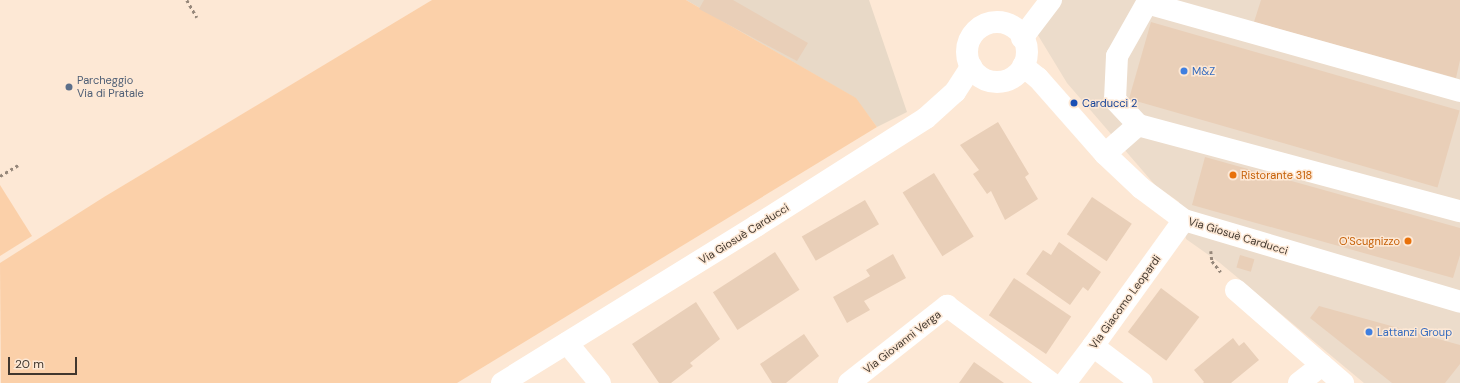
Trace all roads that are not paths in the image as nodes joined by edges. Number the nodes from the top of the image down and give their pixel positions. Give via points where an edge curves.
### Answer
1 (1052, 0) edge
2 (1022, 38) junction
3 (1023, 66) junction
4 (971, 67) junction
5 (1460, 92) edge
6 (1138, 125) junction
7 (1105, 154) junction
8 (1460, 211) edge
9 (1184, 220) junction
10 (1236, 290) road end
11 (1460, 302) edge
12 (567, 343) junction
13 (1093, 346) junction
14 (1322, 365) junction
15 (502, 383) edge
16 (600, 383) edge
17 (849, 383) edge
18 (1050, 383) edge
19 (1065, 383) edge
20 (1142, 383) edge
21 (1300, 383) edge
22 (1344, 383) edge

1 - 2 street
2 - 3 street via 1026,51
2 - 4 street via 1014,28 1002,23 981,27 972,36 968,45 967,55
3 - 4 street via 1013,77 998,82 981,78
3 - 7 street, Via Giosuè Carducci via 1038,78
4 - 12 street, Via Giosuè Carducci via 955,92 926,118
5 - 6 street via 1147,3 1117,56 1115,100
6 - 7 street
6 - 8 street
7 - 9 street, Via Giosuè Carducci via 1141,188
9 - 11 street, Via Giosuè Carducci
9 - 13 street, Via Giacomo Leopardi
10 - 14 street
12 - 15 street, Via Giosuè Carducci
12 - 16 street
13 - 19 street, Via Giacomo Leopardi
13 - 20 street
14 - 21 street
14 - 22 street
17 - 18 street, Via Giovanni Verga via 947,306

